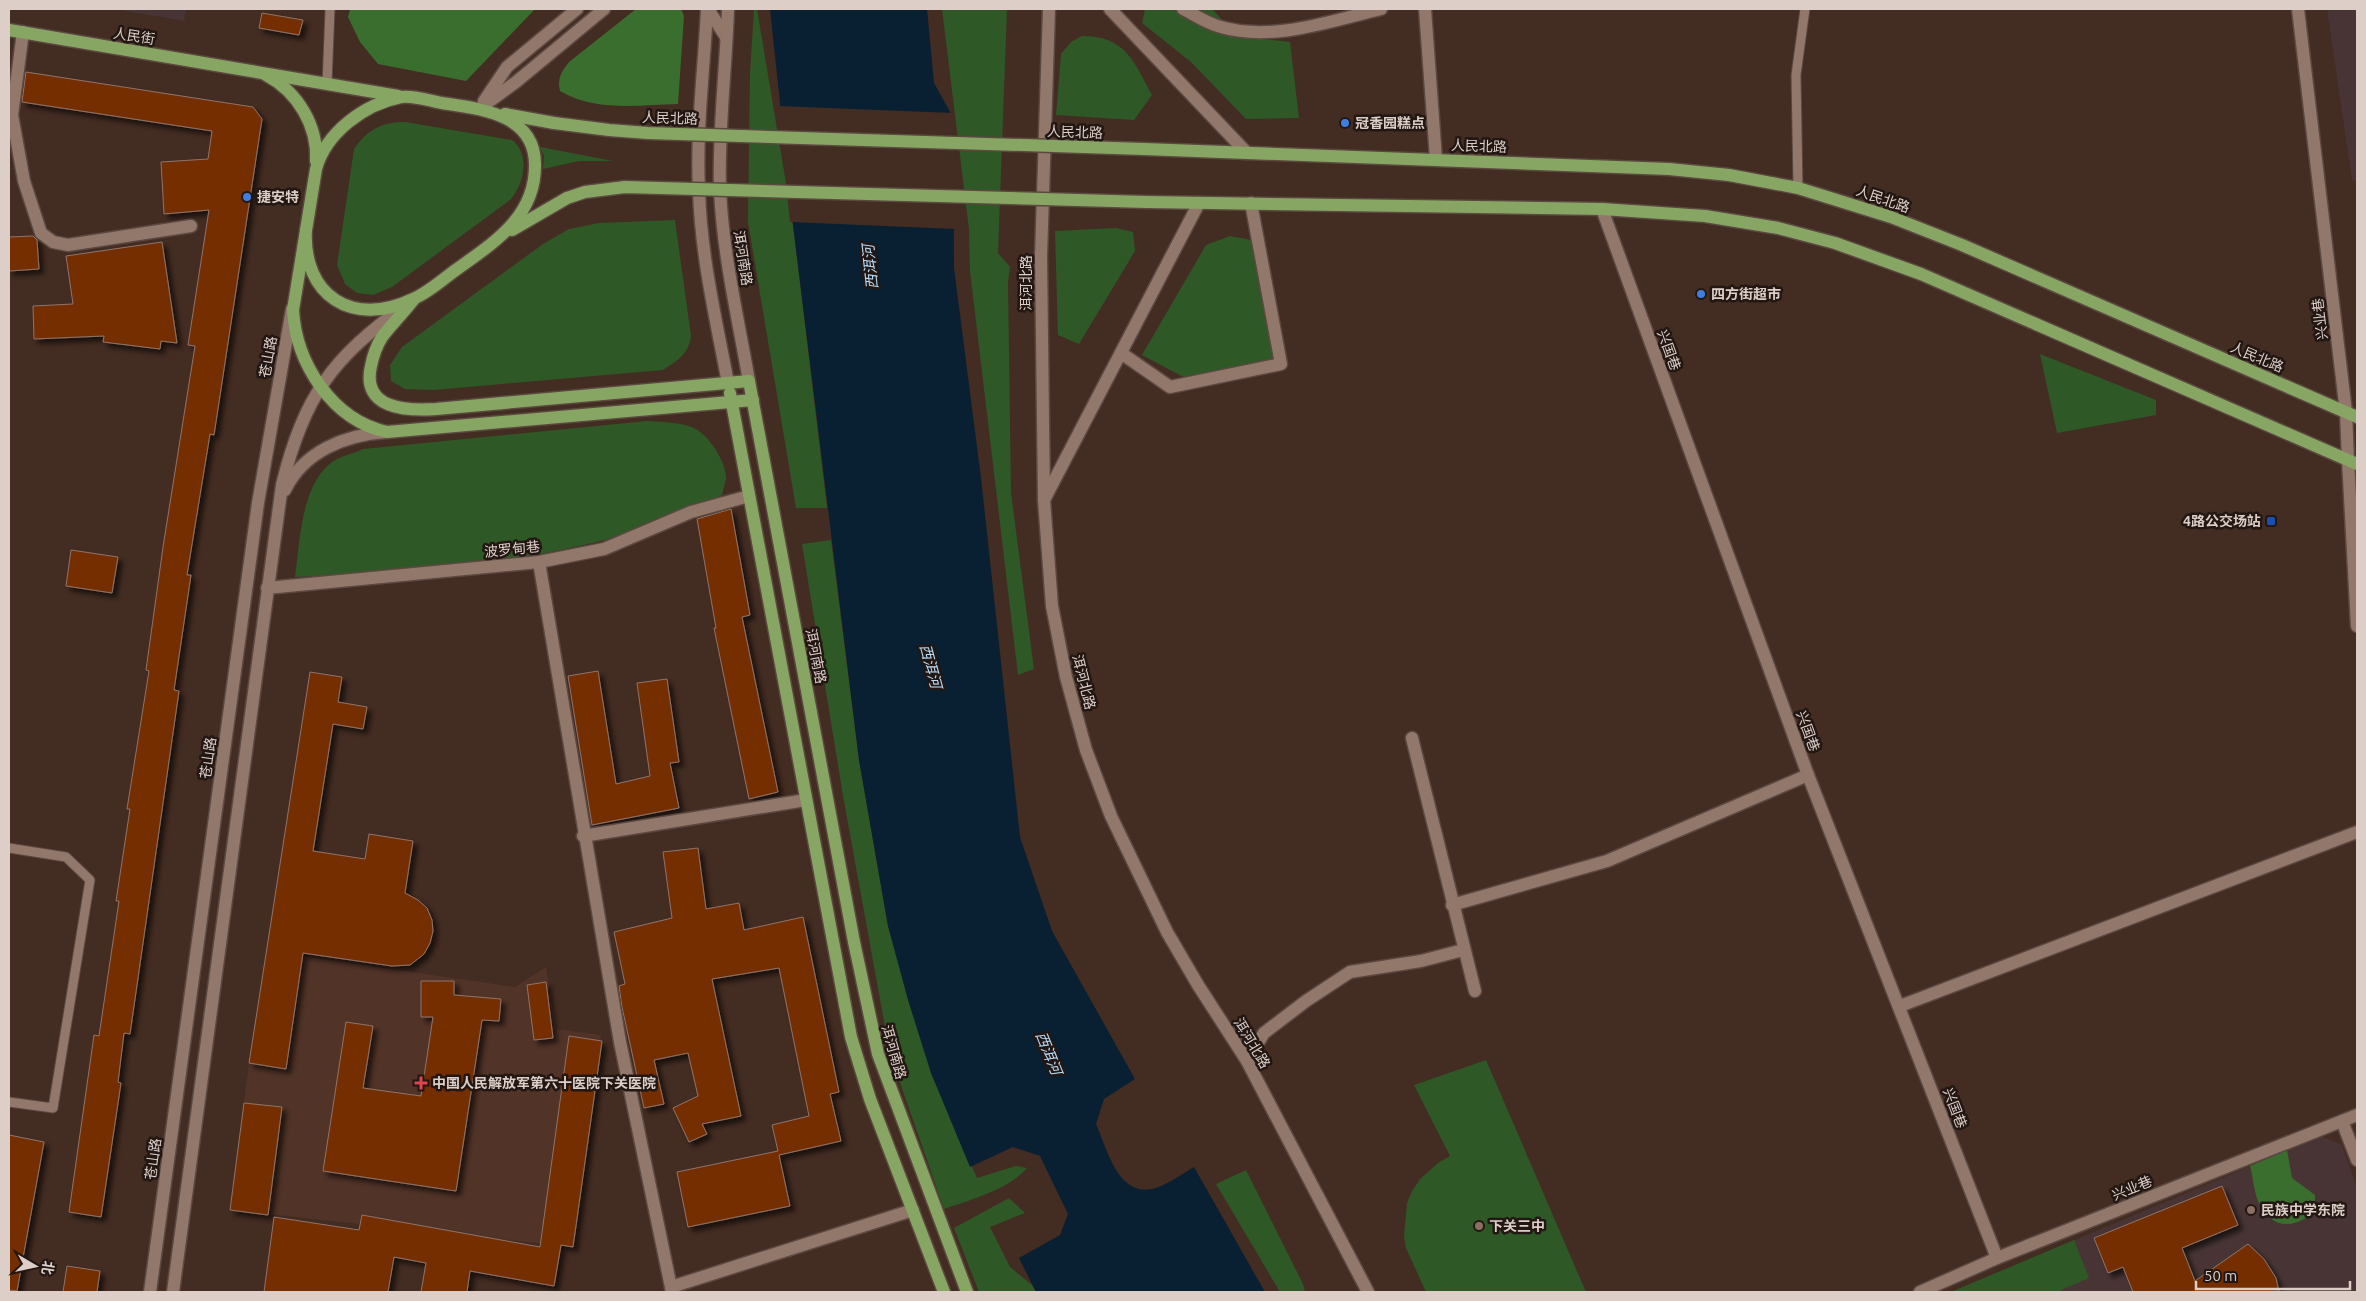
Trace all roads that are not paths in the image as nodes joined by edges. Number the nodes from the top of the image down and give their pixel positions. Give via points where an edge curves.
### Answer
1 (330, 9) edge
2 (577, 9) edge
3 (604, 9) edge
4 (707, 9) edge
5 (728, 9) edge
6 (1050, 9) edge
7 (1183, 9) edge
8 (1381, 9) edge
9 (1425, 9) edge
10 (1805, 9) edge
11 (2298, 9) edge
12 (1113, 10) edge
13 (9, 30) edge
14 (23, 32) junction
15 (726, 37) junction
16 (255, 71) junction
17 (327, 84) junction
18 (404, 97) junction
19 (478, 109) junction
20 (1247, 153) junction
21 (1436, 159) junction
22 (316, 169) junction
23 (1798, 188) junction
24 (1199, 203) junction
25 (1251, 203) junction
26 (1602, 209) junction
27 (191, 226) dead end
28 (306, 229) junction
29 (502, 237) junction
30 (294, 299) junction
31 (414, 299) junction
32 (1121, 353) junction
33 (750, 381) junction
34 (728, 383) junction
35 (320, 386) junction
36 (753, 400) junction
37 (731, 402) junction
38 (2352, 414) edge
39 (387, 432) junction
40 (2353, 462) edge
41 (749, 496) junction
42 (1044, 500) junction
43 (277, 516) junction
44 (539, 562) junction
45 (267, 588) junction
46 (2357, 626) edge
47 (1412, 738) dead end
48 (1808, 775) junction
49 (806, 800) junction
50 (2357, 832) edge
51 (584, 836) junction
52 (9, 848) edge
53 (1452, 905) junction
54 (1463, 950) junction
55 (1475, 991) dead end
56 (1900, 1006) junction
57 (1247, 1061) junction
58 (9, 1102) edge
59 (2357, 1115) edge
60 (2342, 1121) junction
61 (2357, 1160) edge
62 (913, 1210) junction
63 (1997, 1258) junction
64 (671, 1290) edge
65 (150, 1292) edge
66 (173, 1292) edge
67 (944, 1292) edge
68 (967, 1292) edge
69 (1368, 1292) edge
70 (1920, 1292) edge

1 - 17 lane
2 - 19 street via 507,66
3 - 19 street
4 - 15 street
4 - 34 street via 699,127 699,192 705,255
5 - 15 street, 洱河南路
6 - 42 street, 洱河北路 via 1041,256
7 - 8 street via 1221,27 1260,33 1303,28
9 - 21 street
10 - 23 lane via 1796,75
11 - 38 street, 兴业巷
12 - 20 street
13 - 14 main road, 人民街
14 - 16 main road, 人民街
14 - 27 street via 12,115 24,182 41,233 53,242 68,245
15 - 33 street, 洱河南路 via 720,136 722,221
16 - 17 main road, 人民街
16 - 22 main road via 278,82 303,110 314,136
17 - 18 main road, 人民街
18 - 19 main road, 人民街
18 - 22 main road via 374,106 345,125 326,146
19 - 20 main road, 人民北路, bridge via 641,132
19 - 29 main road via 502,116 519,126 534,155 534,180 526,203
20 - 21 main road, 人民北路
21 - 23 main road, 人民北路 via 1669,169 1729,175
22 - 28 main road
23 - 38 main road, 人民北路 via 1869,209 1962,244
24 - 25 main road
24 - 29 main road, bridge via 631,187 567,198
24 - 32 street
25 - 26 main road
25 - 32 street via 1281,364 1170,387
26 - 40 main road via 1723,218 1778,228 1848,248 1954,288
26 - 48 street, 兴国巷
28 - 30 main road, 苍山路
28 - 31 main road via 309,268 322,289 335,299 349,306 372,310 386,309
29 - 31 main road
30 - 35 main road via 295,330 300,348
30 - 65 street, 苍山路 via 258,503
31 - 34 main road via 382,338 370,369 370,386 375,394 396,407 436,409
31 - 35 street via 357,343 333,367
32 - 42 street
33 - 34 main road
33 - 36 main road, 洱河南路
34 - 37 main road
35 - 39 main road via 347,413
35 - 43 street via 297,432 282,484
36 - 37 main road
36 - 68 main road, 洱河南路 via 874,1039 890,1091
37 - 39 main road
37 - 41 main road
38 - 40 street, 兴业巷
39 - 43 street via 348,438 312,457 286,488
40 - 46 street, 兴业巷
41 - 44 street, 波罗甸巷 via 691,512 604,549
41 - 49 main road
42 - 57 street, 洱河北路 via 1052,606 1066,677 1086,750 1111,816 1167,932
43 - 45 street
44 - 45 street, 波罗甸巷
44 - 51 street
45 - 66 street
47 - 53 street
48 - 53 street via 1607,861
48 - 56 street, 兴国巷
49 - 51 street
49 - 62 main road via 857,1060
50 - 56 street
51 - 64 street via 620,1042
52 - 58 lane via 66,857 90,880 54,1108
53 - 54 street
54 - 55 street
54 - 57 street via 1421,961 1350,972 1264,1033
56 - 63 street, 兴国巷
57 - 69 street, 洱河北路
59 - 60 street, 兴业巷
60 - 61 street
60 - 63 street, 兴业巷
62 - 64 street
62 - 67 main road
63 - 70 street, 兴业巷

